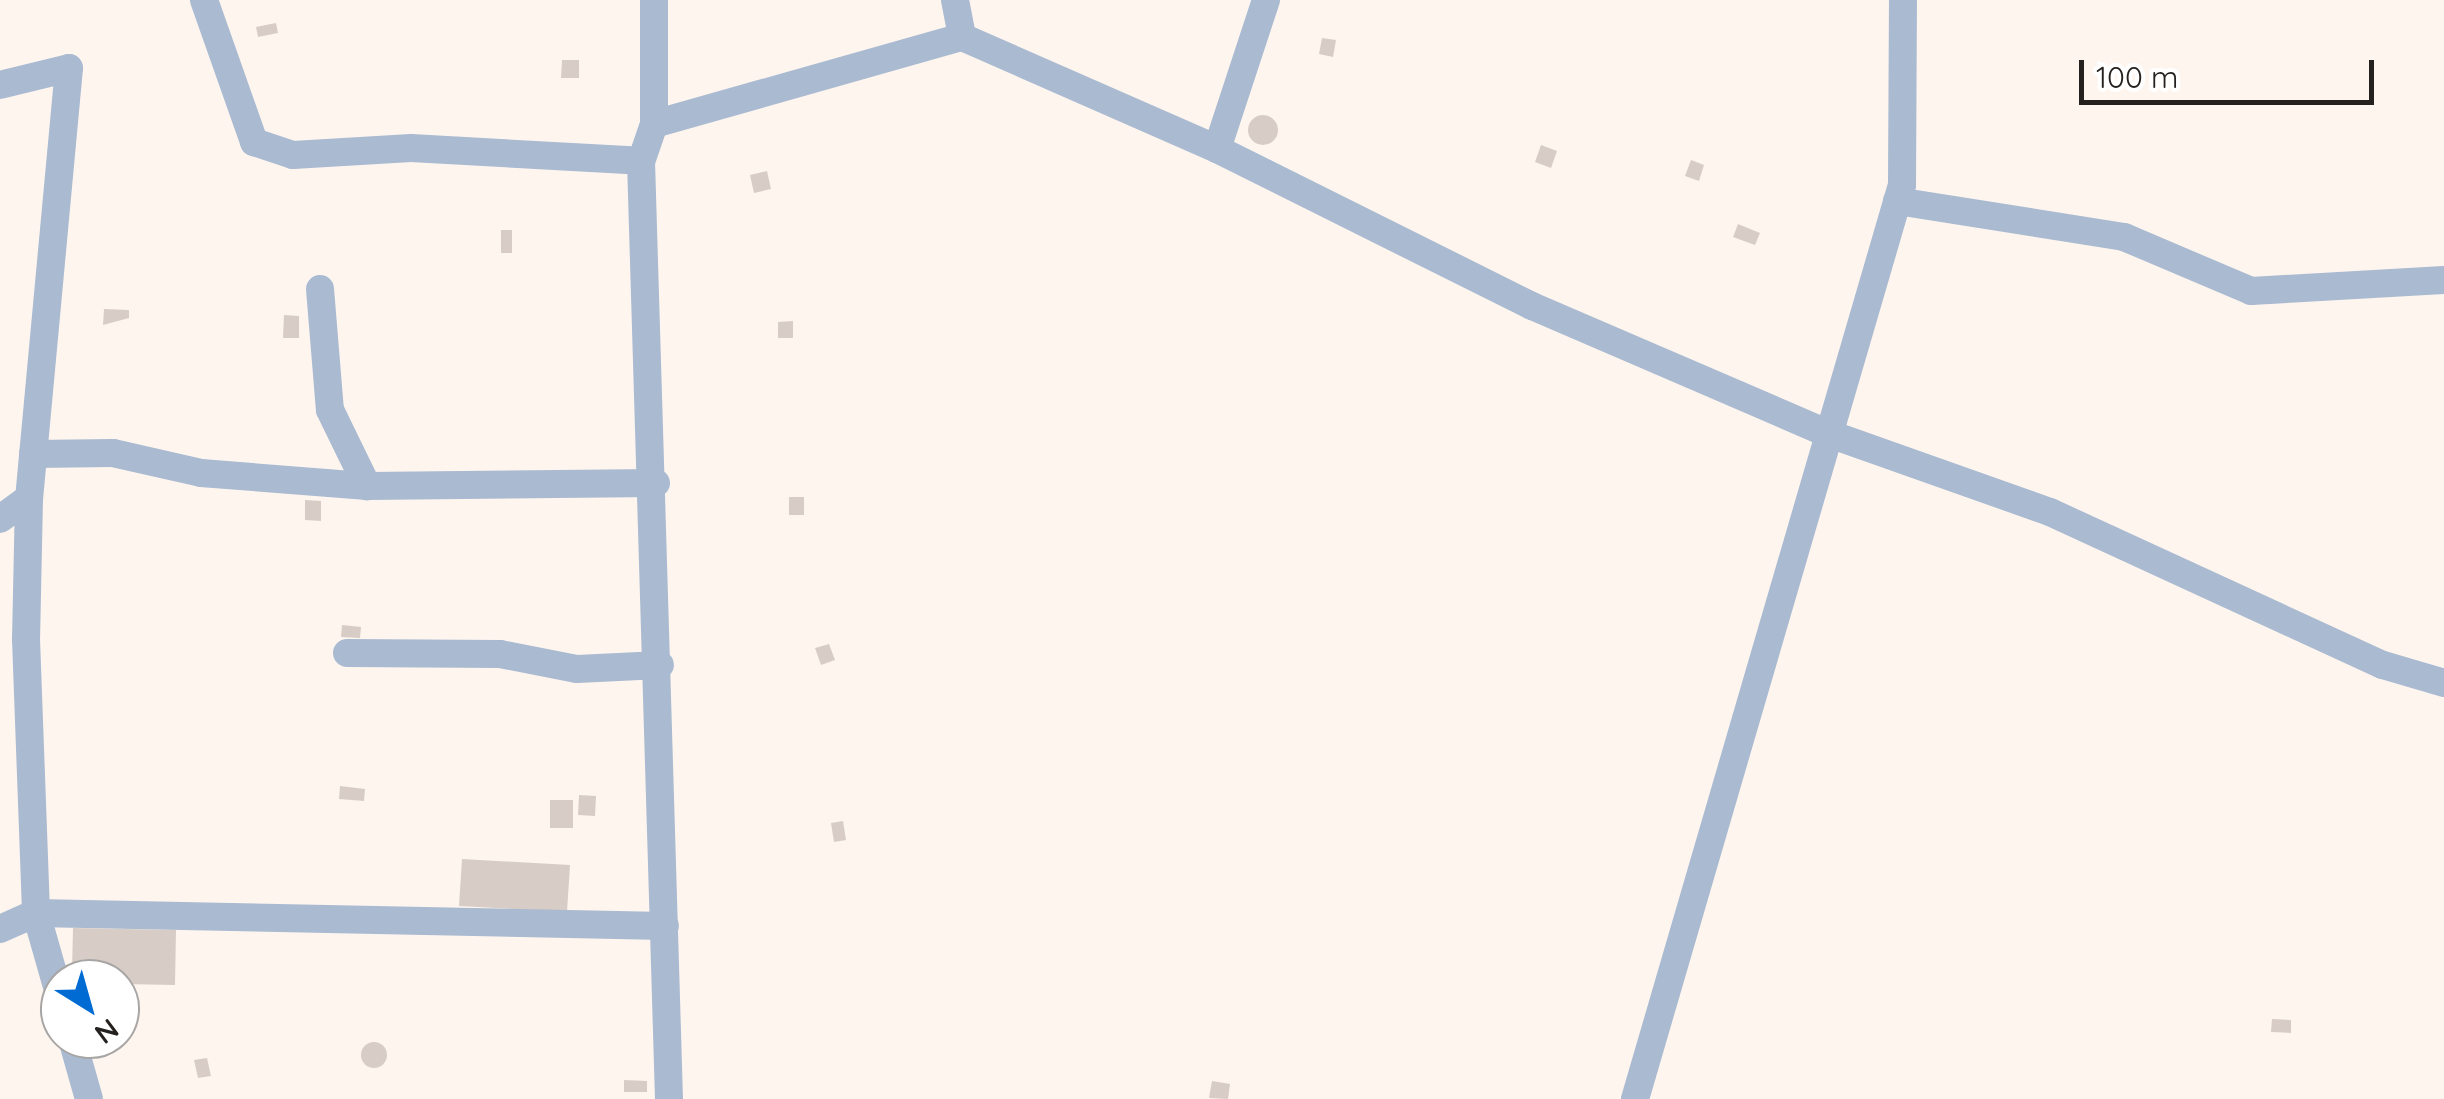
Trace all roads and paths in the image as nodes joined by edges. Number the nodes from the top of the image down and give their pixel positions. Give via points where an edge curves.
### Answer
1 (204, 0) edge
2 (654, 0) edge
3 (955, 0) edge
4 (1266, 0) edge
5 (1902, 0) edge
6 (962, 37) junction
7 (0, 85) edge
8 (654, 124) junction
9 (1217, 148) junction
10 (641, 161) junction
11 (1897, 201) junction
12 (2444, 280) edge
13 (320, 289) dead end
14 (1824, 432) junction
15 (33, 454) junction
16 (656, 483) junction
17 (367, 486) junction
18 (29, 498) junction
19 (0, 519) edge
20 (347, 653) dead end
21 (660, 665) junction
22 (2444, 683) edge
23 (36, 914) junction
24 (665, 926) junction
25 (0, 930) edge
26 (49, 959) edge
27 (78, 1059) edge
28 (89, 1099) edge
29 (669, 1099) edge
30 (1635, 1099) edge

1 - 10 street via 254,142 293,155 411,148
2 - 8 street
3 - 6 street
4 - 9 street
5 - 11 street
6 - 8 street
6 - 9 street
7 - 15 street via 69,68
8 - 10 street
9 - 14 street via 1532,306
10 - 16 street
11 - 12 street via 2124,237 2252,291
11 - 14 street
13 - 17 street via 330,410
14 - 22 street via 2050,512 2383,665
14 - 30 street
15 - 17 street via 113,453 201,473
15 - 18 street
16 - 17 street
16 - 21 street
18 - 19 street
18 - 23 street
20 - 21 street via 500,654 577,669
21 - 24 street
23 - 24 street
23 - 25 street
23 - 26 street
24 - 29 street
27 - 28 street

